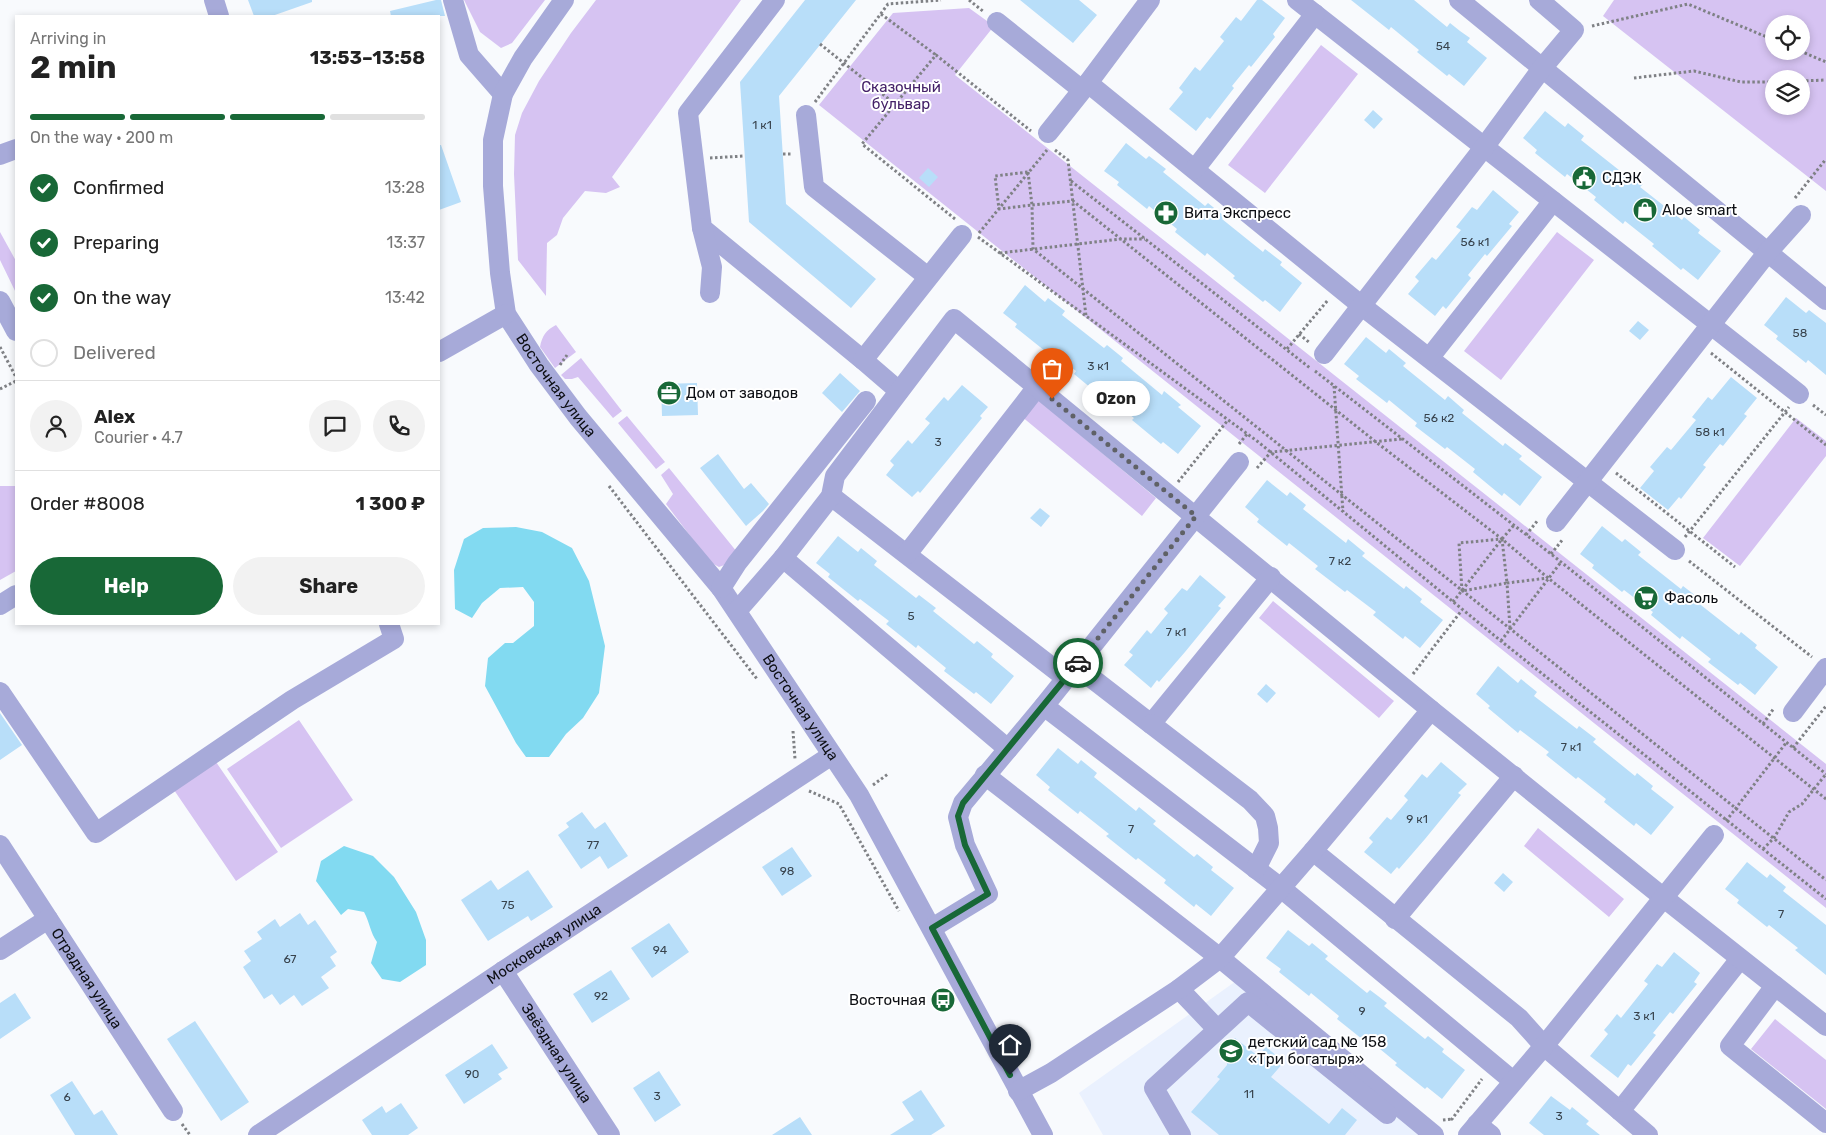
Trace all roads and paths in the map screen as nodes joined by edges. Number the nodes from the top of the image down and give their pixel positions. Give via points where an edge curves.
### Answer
1 (214, 0) edge
2 (453, 0) edge
3 (564, 0) edge
4 (775, 0) edge
5 (941, 0) edge
6 (1150, 0) edge
7 (1297, 0) edge
8 (1459, 0) edge
9 (1539, 0) edge
10 (888, 2) edge
11 (881, 14) junction
12 (1315, 14) junction
13 (219, 15) edge
14 (997, 22) dead end
15 (1574, 30) junction
16 (1765, 36) edge
17 (820, 44) dead end
18 (936, 55) junction
19 (1810, 55) edge
20 (1826, 62) edge
21 (844, 63) junction
22 (1543, 67) junction
23 (1634, 78) dead end
24 (1826, 80) edge
25 (1810, 81) edge
26 (1765, 82) edge
27 (1085, 87) junction
28 (503, 94) junction
29 (895, 104) junction
30 (806, 115) joint
31 (1042, 133) joint
32 (1485, 146) junction
33 (15, 149) edge
34 (0, 155) edge
35 (744, 156) dead end
36 (694, 158) junction
37 (1826, 160) edge
38 (1195, 169) junction
39 (1028, 172) junction
40 (1070, 181) junction
41 (1072, 201) junction
42 (1553, 201) junction
43 (1032, 205) junction
44 (999, 209) junction
45 (1795, 210) joint
46 (702, 228) junction
47 (962, 229) joint
48 (1121, 239) junction
49 (1146, 239) junction
50 (1077, 244) junction
51 (1033, 249) junction
52 (999, 253) junction
53 (1767, 253) junction
54 (928, 277) junction
55 (1339, 286) junction
56 (1082, 288) junction
57 (710, 293) dead end
58 (1826, 300) edge
59 (0, 301) edge
60 (1362, 306) junction
61 (506, 314) junction
62 (1086, 316) junction
63 (1711, 325) junction
64 (15, 329) edge
65 (1697, 342) junction
66 (0, 347) edge
67 (1287, 349) junction
68 (440, 351) edge
69 (1324, 354) dead end
70 (567, 355) dead end
71 (1430, 357) junction
72 (862, 360) junction
73 (15, 377) edge
74 (550, 379) junction
75 (15, 380) edge
76 (1334, 386) junction
77 (1037, 387) junction
78 (0, 389) edge
79 (899, 391) junction
80 (1799, 394) junction
81 (866, 401) dead end
82 (1336, 409) junction
83 (1785, 412) junction
84 (1826, 415) edge
85 (1228, 420) junction
86 (1402, 439) junction
87 (1376, 442) junction
88 (1338, 445) junction
89 (1826, 445) edge
90 (1286, 451) junction
91 (1271, 452) junction
92 (1602, 463) junction
93 (1246, 468) joint
94 (1588, 482) junction
95 (609, 485) dead end
96 (1168, 494) junction
97 (1342, 495) junction
98 (831, 496) junction
99 (1343, 512) junction
100 (1196, 516) junction
101 (1556, 522) dead end
102 (1514, 525) junction
103 (1690, 531) junction
104 (1502, 539) junction
105 (1675, 550) junction
106 (907, 554) junction
107 (783, 558) junction
108 (1560, 562) junction
109 (1735, 567) dead end
110 (1270, 577) junction
111 (1548, 578) junction
112 (1507, 583) junction
113 (721, 588) junction
114 (1462, 591) junction
115 (15, 597) edge
116 (1453, 602) junction
117 (0, 605) edge
118 (1462, 610) junction
119 (737, 611) junction
120 (389, 625) edge
121 (1510, 629) junction
122 (1501, 641) junction
123 (1820, 663) edge
124 (1071, 672) junction
125 (757, 679) dead end
126 (1403, 687) junction
127 (0, 692) edge
128 (1044, 706) junction
129 (1826, 706) edge
130 (1431, 710) junction
131 (1793, 712) dead end
132 (1151, 724) junction
133 (793, 726) dead end
134 (1786, 742) junction
135 (1793, 748) junction
136 (1008, 749) junction
137 (832, 756) junction
138 (1774, 758) junction
139 (1826, 774) edge
140 (985, 775) junction
141 (1514, 776) junction
142 (799, 778) junction
143 (1814, 789) junction
144 (1826, 799) edge
145 (1736, 808) junction
146 (1721, 828) junction
147 (1774, 838) junction
148 (0, 845) edge
149 (1763, 849) junction
150 (1313, 851) junction
151 (1256, 869) junction
152 (1826, 880) edge
153 (1281, 888) junction
154 (1664, 898) junction
155 (1826, 899) edge
156 (901, 916) dead end
157 (48, 919) junction
158 (1395, 919) junction
159 (932, 928) junction
160 (0, 950) edge
161 (1220, 958) junction
162 (1740, 958) junction
163 (503, 971) junction
164 (1775, 986) junction
165 (1179, 989) junction
166 (1826, 1026) edge
167 (1217, 1029) junction
168 (1544, 1046) junction
169 (1493, 1065) junction
170 (1513, 1081) junction
171 (1018, 1091) junction
172 (1620, 1111) junction
173 (173, 1112) dead end
174 (1826, 1123) edge
175 (1477, 1132) edge
176 (258, 1135) edge
177 (610, 1135) edge
178 (1043, 1135) edge
179 (1181, 1135) edge
180 (1413, 1135) edge
181 (1434, 1135) edge
182 (1648, 1135) edge

1 - 13 street
2 - 28 street via 469,55
3 - 28 street via 523,58
4 - 36 street via 688,112
5 - 10 path
6 - 27 street
7 - 12 street
8 - 22 street
9 - 15 street
10 - 11 path
11 - 18 path
11 - 21 path
12 - 32 street
12 - 38 street
14 - 27 street
15 - 16 path via 1688,4
15 - 22 street
17 - 21 path
18 - 29 path
18 - 31 path
19 - 20 path
21 - 29 path
21 - 30 path
22 - 32 street
22 - 53 street
23 - 26 path via 1694,71 1741,82
24 - 25 path
27 - 31 street
27 - 38 street
28 - 61 street via 493,140 493,168
29 - 47 path via 862,144
30 - 54 street via 814,188
32 - 42 street
32 - 60 street
33 - 34 street
35 - 36 path
36 - 46 street
37 - 45 path
38 - 55 street
39 - 40 path via 1050,146 1068,160
39 - 43 path
39 - 44 path
39 - 44 path via 995,176
40 - 41 path
40 - 49 path
41 - 43 path
41 - 48 path
41 - 50 path
42 - 63 street
42 - 71 street
43 - 44 path
43 - 51 path
44 - 52 path via 977,236
45 - 53 street
46 - 57 street via 712,267
46 - 72 street
47 - 54 street
48 - 49 path
48 - 50 path
48 - 82 path
49 - 67 path
50 - 51 path
50 - 56 path
51 - 52 path
51 - 56 path
52 - 62 path
53 - 58 street
53 - 63 street
54 - 72 street
55 - 60 street
55 - 67 path
56 - 62 path
56 - 90 path
59 - 64 street
60 - 69 street
60 - 71 street
61 - 68 street
61 - 74 street, Восточная улица
62 - 85 path
63 - 65 street
63 - 80 street
65 - 83 path
65 - 92 street
66 - 73 path
67 - 76 path
70 - 74 path
71 - 94 street
72 - 79 street
74 - 113 street, Восточная улица
75 - 78 path
76 - 82 path
76 - 86 path
77 - 79 street via 954,319
77 - 96 street
77 - 106 street
79 - 98 street via 835,476
80 - 83 path
80 - 84 path
81 - 113 street via 737,563
82 - 87 path
82 - 88 path
83 - 89 path
83 - 103 path
85 - 91 path
85 - 96 path
86 - 87 path
86 - 102 path
87 - 88 path
87 - 104 path
88 - 90 path
88 - 97 path
90 - 91 path
90 - 97 path
91 - 93 path
91 - 99 path
92 - 94 street
92 - 103 path
93 - 100 street
94 - 101 street
94 - 105 street
95 - 125 path
96 - 100 street
97 - 99 path
97 - 114 path
98 - 106 street
98 - 107 street
99 - 116 path
100 - 110 street
100 - 124 street
102 - 104 path
102 - 108 path
103 - 105 path
103 - 109 path
104 - 111 path
104 - 112 path
104 - 114 path
104 - 114 path via 1460,543
105 - 123 path
106 - 124 street
107 - 119 street
107 - 136 street
108 - 111 path
108 - 134 path
110 - 126 street
110 - 132 street
111 - 112 path
111 - 121 path
111 - 138 path
112 - 114 path
112 - 121 path
113 - 119 street, Восточная улица
114 - 116 path
114 - 121 path
115 - 117 street
116 - 118 path
118 - 122 path
118 - 126 path
119 - 137 street, Восточная улица
120 - 127 street via 394,639 292,700 96,833
121 - 122 path
121 - 145 path
122 - 146 path
123 - 131 street
124 - 128 street
124 - 132 street
126 - 130 street
128 - 136 street
128 - 151 street
129 - 135 path
130 - 141 street
130 - 150 street
132 - 151 street via 1250,800 1265,816 1269,842
133 - 142 path
134 - 135 path
134 - 138 path
135 - 139 path
136 - 140 street
137 - 142 street, Московская улица
137 - 159 street, Восточная улица via 859,795
138 - 143 path
138 - 145 path
139 - 143 path
140 - 159 street via 963,803 958,816 965,845 988,894
140 - 161 street
141 - 154 street
141 - 158 street
142 - 156 path via 808,791 840,804
142 - 163 street, Московская улица
143 - 144 path
143 - 147 path via 1802,804 1789,812
145 - 146 path
145 - 147 path
146 - 149 path
146 - 154 street
147 - 149 path
147 - 152 path
148 - 157 street, Отрадная улица
149 - 155 path
150 - 153 street
150 - 158 street
151 - 153 street
153 - 161 street
153 - 169 street
154 - 162 street
154 - 168 street
157 - 160 street
157 - 173 street, Отрадная улица
158 - 168 street via 1519,1018
159 - 171 street, Восточная улица
161 - 165 street
161 - 181 street
162 - 164 street
162 - 172 street
163 - 176 street, Московская улица
163 - 177 street, Звёздная улица
164 - 166 street
164 - 174 street via 1730,1046
165 - 167 street
165 - 171 street
167 - 179 street via 1154,1088
167 - 180 street via 1248,1002
168 - 170 street
168 - 172 street
169 - 170 street
169 - 175 path via 1452,1119
170 - 175 street
171 - 178 street, Восточная улица
172 - 182 street

